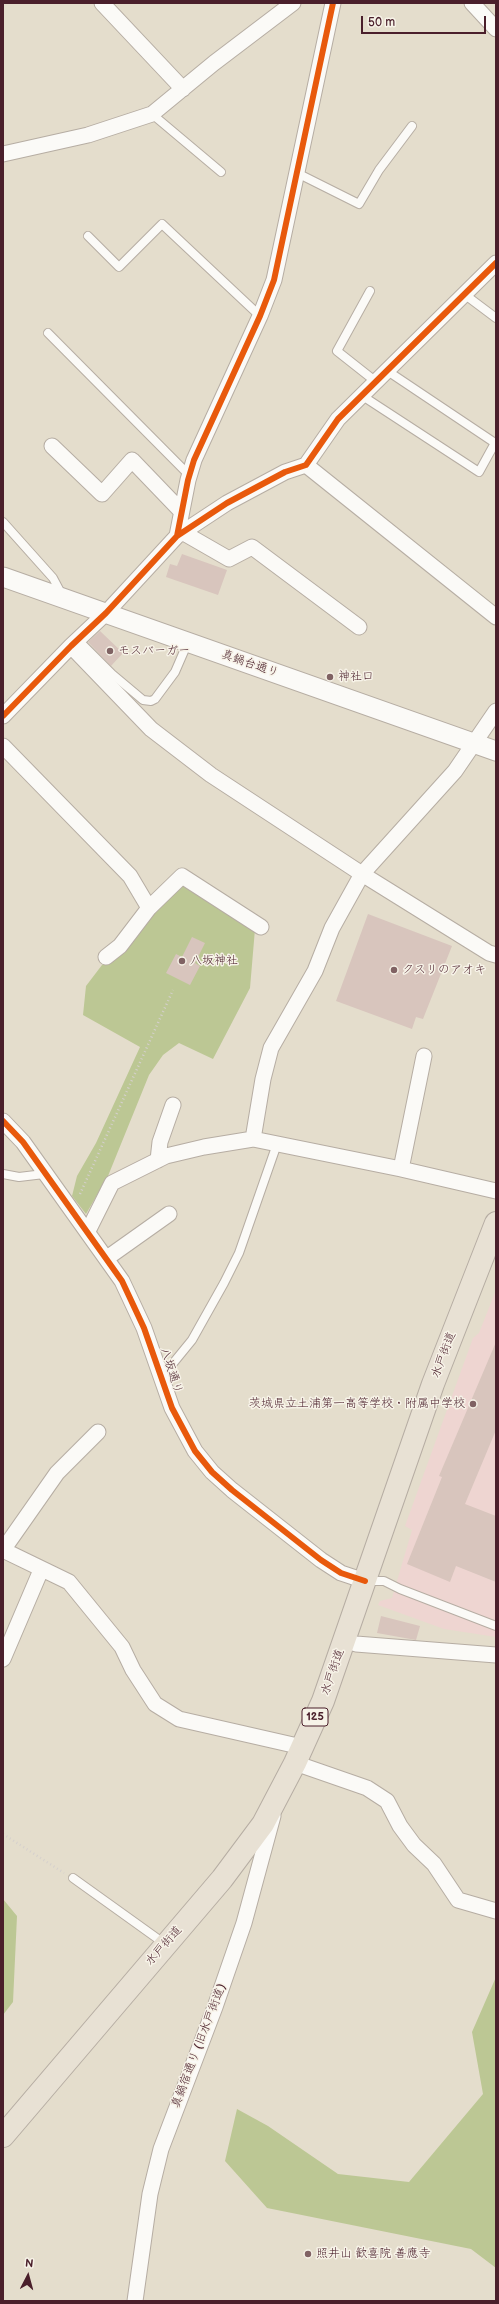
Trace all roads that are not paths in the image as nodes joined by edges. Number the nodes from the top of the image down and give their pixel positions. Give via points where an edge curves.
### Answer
1 (102, 3) edge
2 (293, 3) edge
3 (333, 3) edge
4 (472, 3) edge
5 (496, 29) edge
6 (183, 89) junction
7 (152, 114) junction
8 (412, 126) dead end
9 (3, 154) edge
10 (220, 172) dead end
11 (297, 173) junction
12 (88, 236) dead end
13 (496, 263) edge
14 (370, 291) dead end
15 (464, 294) junction
16 (260, 316) junction
17 (496, 318) edge
18 (48, 333) dead end
19 (380, 375) junction
20 (361, 395) junction
21 (52, 446) dead end
22 (306, 465) junction
23 (189, 475) junction
24 (182, 511) junction
25 (3, 522) edge
26 (179, 534) junction
27 (3, 577) edge
28 (64, 599) junction
29 (106, 613) junction
30 (496, 617) edge
31 (359, 627) dead end
32 (74, 642) junction
33 (188, 642) junction
34 (496, 711) edge
35 (3, 716) edge
36 (473, 743) junction
37 (3, 746) edge
38 (496, 751) edge
39 (362, 874) junction
40 (149, 908) junction
41 (261, 927) dead end
42 (496, 956) edge
43 (106, 957) dead end
44 (424, 1056) dead end
45 (174, 1105) dead end
46 (3, 1121) edge
47 (253, 1139) junction
48 (277, 1144) junction
49 (158, 1160) junction
50 (401, 1169) junction
51 (3, 1174) edge
52 (44, 1174) junction
53 (496, 1191) edge
54 (169, 1214) dead end
55 (496, 1223) edge
56 (88, 1231) junction
57 (107, 1258) junction
58 (161, 1378) junction
59 (98, 1432) dead end
60 (3, 1550) edge
61 (41, 1570) junction
62 (365, 1582) junction
63 (496, 1626) edge
64 (344, 1640) junction
65 (496, 1655) edge
66 (3, 1659) edge
67 (298, 1755) junction
68 (279, 1794) junction
69 (72, 1878) road end
70 (496, 1911) edge
71 (165, 1944) junction
72 (3, 2136) edge
73 (135, 2301) edge

1 - 6 street
2 - 6 street via 214,62
3 - 11 street
4 - 5 street
6 - 7 street
7 - 9 street via 88,135
7 - 10 lane
8 - 11 lane via 379,170 359,204
11 - 16 street via 274,280
12 - 16 lane via 119,267 162,224
13 - 15 street
14 - 19 lane via 337,351
15 - 17 lane
15 - 19 street
16 - 23 street
18 - 23 lane
19 - 20 street
19 - 20 lane via 495,443 479,472
20 - 22 street via 338,419
21 - 24 street via 102,494 132,460
22 - 26 street via 279,475 227,503
22 - 30 street
23 - 24 street
24 - 26 street
25 - 28 lane via 53,578
26 - 29 street
26 - 31 street via 229,559 252,547
27 - 28 street, 真鍋台通り
28 - 29 street, 真鍋台通り
29 - 32 street
29 - 33 street, 真鍋台通り
32 - 33 lane via 143,700 151,701 175,672
32 - 35 street
32 - 39 street via 151,729 211,776
33 - 36 street, 真鍋台通り
34 - 36 street
36 - 38 street, 真鍋台通り
36 - 39 street via 455,771
37 - 40 street via 130,876
39 - 42 street
39 - 47 street via 332,928 315,971 271,1048
40 - 41 street via 182,876
40 - 43 street via 120,946
44 - 50 street
45 - 49 street via 160,1142
46 - 52 street, 八坂通り via 23,1142
47 - 48 street
47 - 49 street via 204,1147
48 - 50 street
48 - 58 lane via 239,1253 221,1290 192,1340
49 - 56 street via 112,1183
50 - 53 street
51 - 52 lane via 19,1178
52 - 56 street, 八坂通り via 71,1213
54 - 57 street
55 - 62 highway, 水戸街道 / 125 via 433,1384
56 - 57 street, 八坂通り
57 - 58 street, 八坂通り via 122,1281 144,1328
58 - 62 street, 八坂通り via 172,1408 194,1452 212,1472 321,1560 341,1573
59 - 60 street via 56,1473
60 - 61 street
61 - 66 street
61 - 67 street via 69,1582 122,1647 133,1670 155,1704 179,1719
62 - 63 lane via 384,1581
62 - 64 highway, 水戸街道 / 125
64 - 65 street via 356,1644
64 - 67 highway, 水戸街道 / 125 via 323,1701
67 - 68 highway, 水戸街道 / 125
67 - 70 street via 367,1788 388,1801 400,1826 414,1845 434,1864 458,1900
68 - 71 highway, 水戸街道 / 125 via 247,1847
68 - 73 street, 真鍋宿通り (旧水戸街道) via 242,1930 161,2150 150,2194
69 - 71 lane
71 - 72 highway, 水戸街道 / 125

